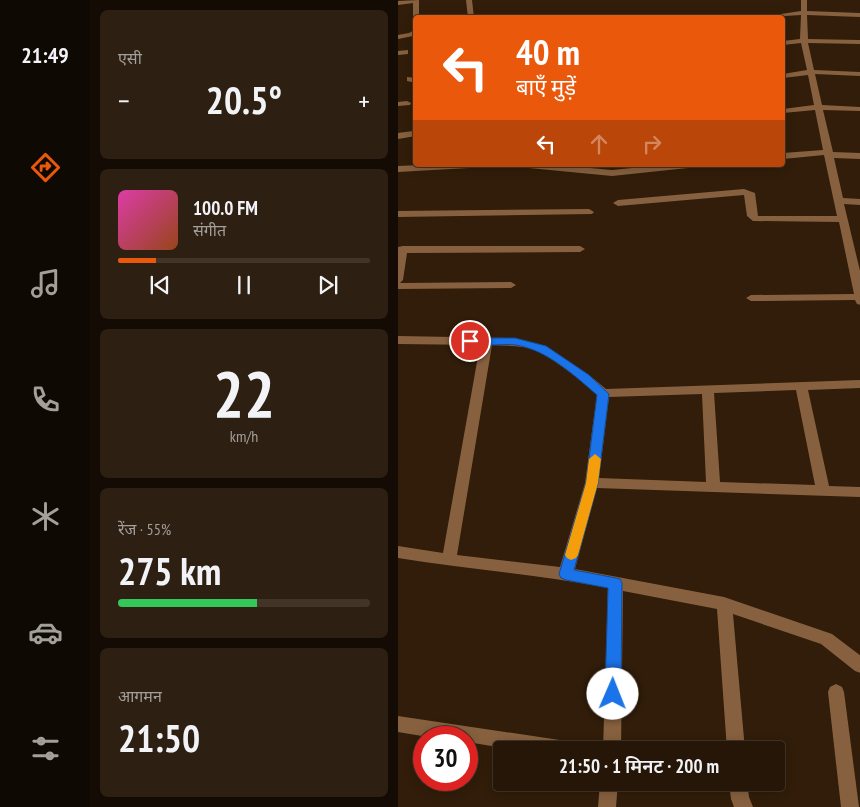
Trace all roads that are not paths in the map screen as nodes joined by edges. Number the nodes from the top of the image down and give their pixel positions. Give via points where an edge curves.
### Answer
1 (469, 0) edge
2 (804, 0) edge
3 (416, 1) edge
4 (398, 3) edge
5 (805, 13) junction
6 (416, 15) edge
7 (471, 15) edge
8 (785, 15) edge
9 (860, 15) edge
10 (413, 33) edge
11 (398, 37) edge
12 (804, 41) junction
13 (860, 42) edge
14 (785, 43) edge
15 (811, 72) junction
16 (860, 74) edge
17 (785, 76) edge
18 (407, 103) dead end
19 (398, 104) edge
20 (819, 107) junction
21 (860, 109) edge
22 (785, 111) edge
23 (413, 134) dead end
24 (398, 136) edge
25 (828, 153) junction
26 (785, 156) edge
27 (860, 156) edge
28 (434, 167) edge
29 (550, 167) edge
30 (667, 167) edge
31 (398, 169) edge
32 (839, 201) junction
33 (860, 202) edge
34 (618, 203) dead end
35 (589, 212) dead end
36 (398, 214) edge
37 (843, 219) junction
38 (580, 249) dead end
39 (401, 250) edge
40 (856, 258) edge
41 (398, 280) edge
42 (511, 285) dead end
43 (398, 286) edge
44 (751, 298) dead end
45 (860, 298) edge
46 (398, 340) edge
47 (488, 341) junction
48 (860, 384) edge
49 (801, 386) junction
50 (708, 390) junction
51 (603, 394) junction
52 (592, 483) junction
53 (712, 486) junction
54 (822, 490) junction
55 (860, 492) edge
56 (398, 552) edge
57 (449, 559) junction
58 (566, 574) junction
59 (616, 583) junction
60 (724, 604) junction
61 (860, 666) edge
62 (836, 692) dead end
63 (398, 724) edge
64 (512, 741) edge
65 (612, 741) edge
66 (735, 741) edge
67 (608, 791) edge
68 (739, 791) edge
69 (607, 807) edge
70 (744, 807) edge
71 (850, 807) edge

1 - 7 street
2 - 5 street
3 - 4 street
3 - 6 street
5 - 8 street
5 - 9 street
5 - 12 street
10 - 11 street
12 - 13 street
12 - 14 street
12 - 15 street
15 - 16 street
15 - 17 street
15 - 20 street
18 - 19 street
20 - 21 street
20 - 22 street
20 - 25 street
23 - 24 street
25 - 26 street
25 - 27 street
25 - 32 street
28 - 31 street
29 - 30 street via 612,173
32 - 33 street
32 - 37 street
34 - 37 street via 744,192 750,193 752,216 756,220
35 - 36 street
37 - 40 street
38 - 39 street
39 - 41 street
40 - 45 street
42 - 43 street
44 - 45 street
46 - 47 street
47 - 51 street via 515,342 542,349
47 - 57 street
48 - 49 street
49 - 50 street
49 - 54 street
50 - 51 street
50 - 53 street
51 - 52 street
52 - 53 street
52 - 58 street
53 - 54 street
54 - 55 street
56 - 57 street
57 - 58 street
58 - 59 street
59 - 60 street
59 - 65 street
60 - 61 street via 826,639
60 - 66 street
62 - 71 street
63 - 64 street
67 - 69 street
68 - 70 street

